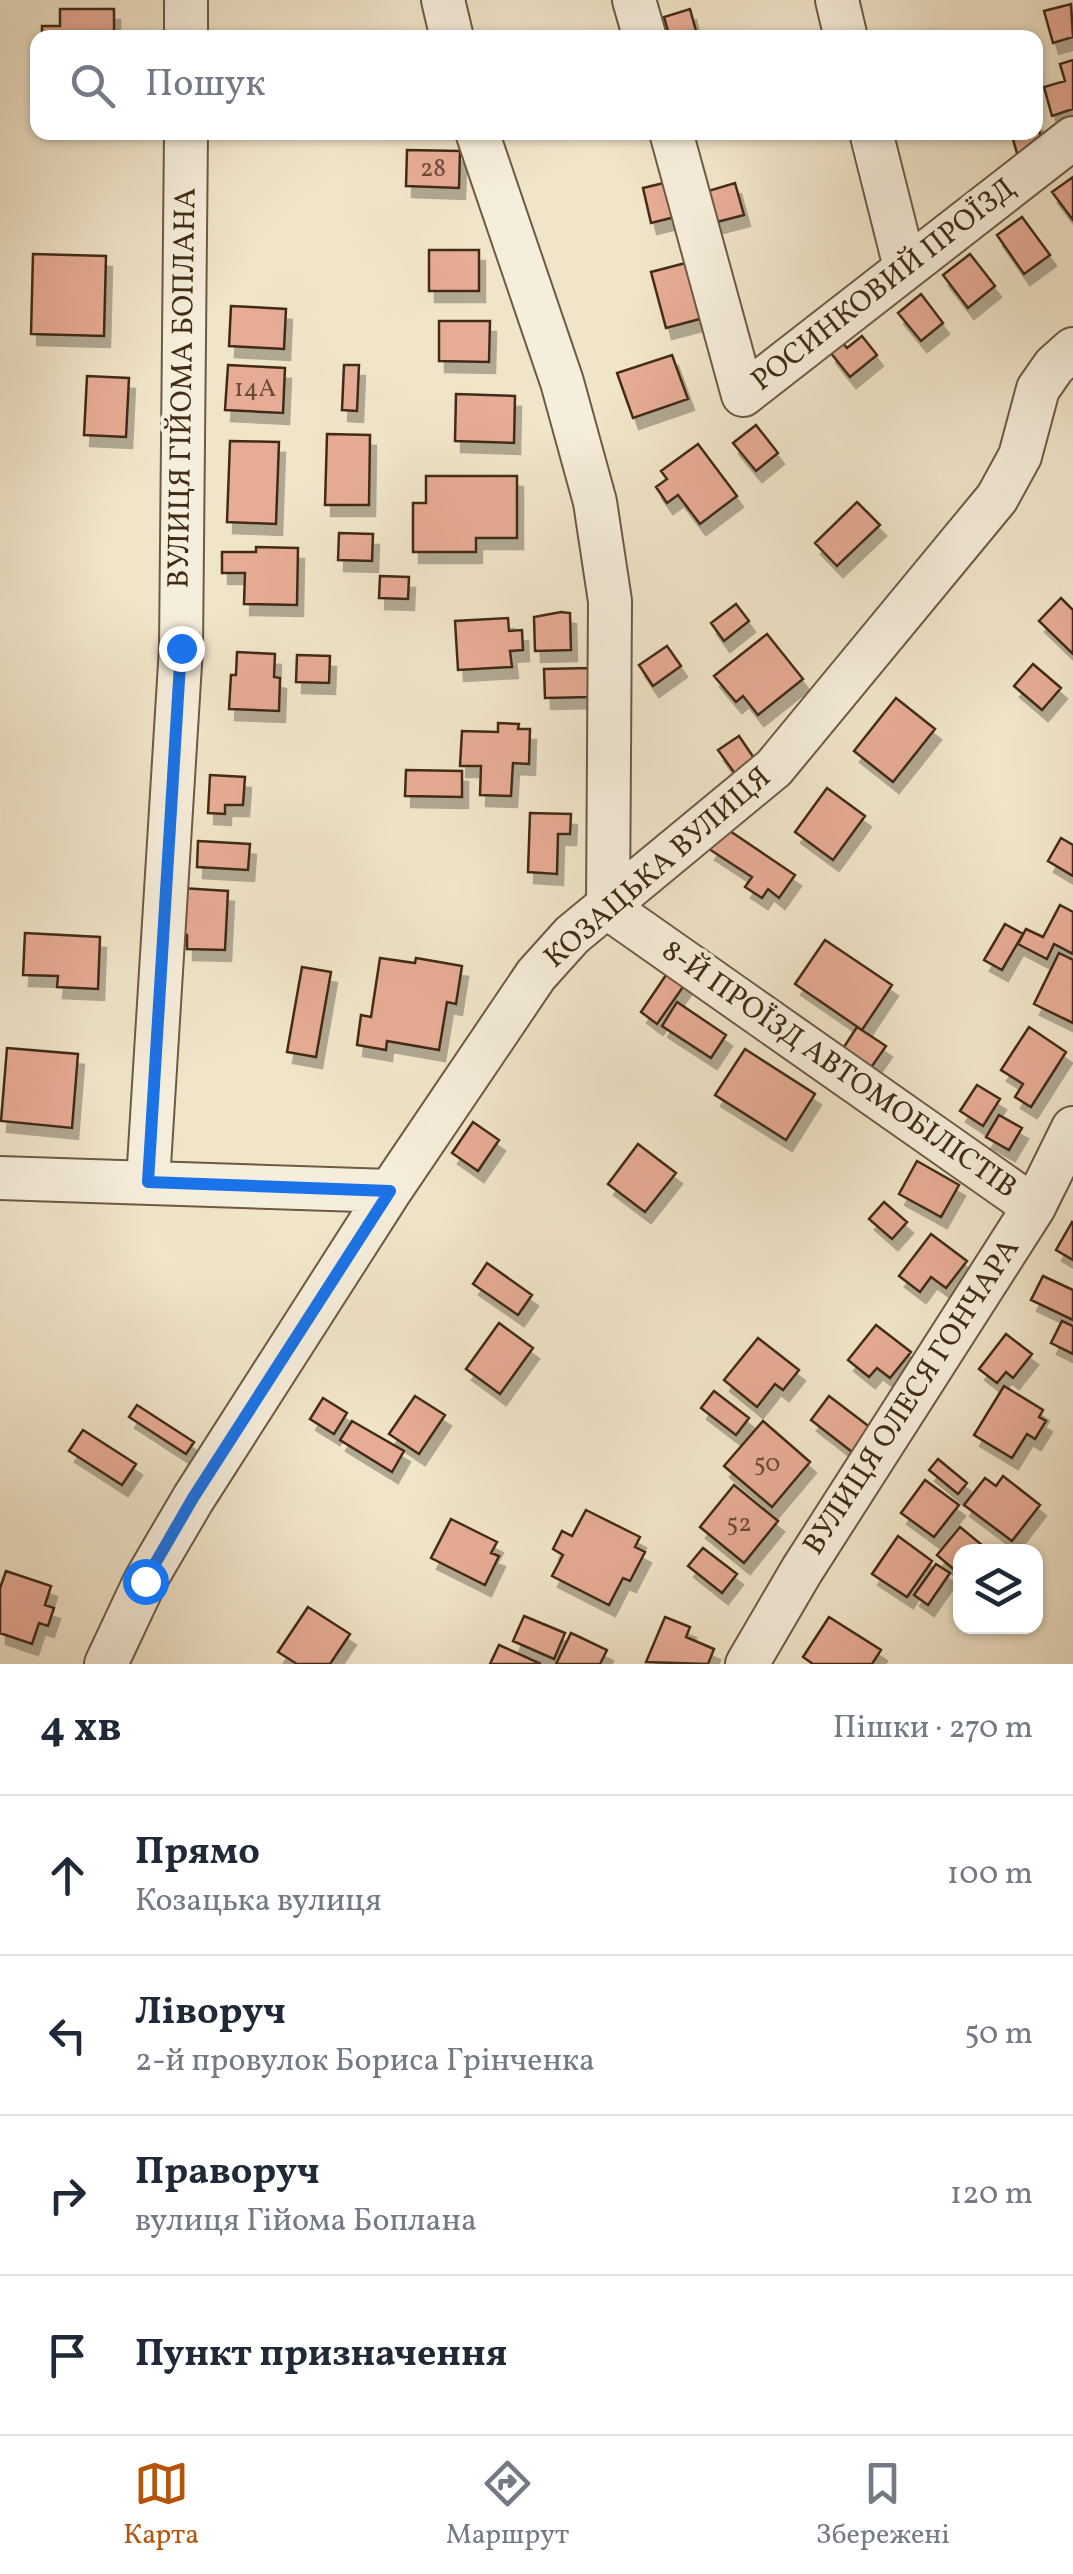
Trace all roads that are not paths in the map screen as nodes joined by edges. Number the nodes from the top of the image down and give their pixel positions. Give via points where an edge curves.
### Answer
1 (186, 0) edge
2 (443, 0) edge
3 (634, 0) edge
4 (837, 0) edge
5 (186, 30) edge
6 (450, 30) edge
7 (643, 30) edge
8 (844, 30) edge
9 (1073, 138) edge
10 (186, 140) edge
11 (481, 140) edge
12 (673, 140) edge
13 (873, 140) edge
14 (905, 267) junction
15 (1073, 348) edge
16 (608, 908) junction
17 (1073, 1128) edge
18 (0, 1178) edge
19 (148, 1182) junction
20 (390, 1191) junction
21 (1034, 1207) junction
22 (106, 1664) edge
23 (748, 1664) edge

1 - 5 street
2 - 6 street
3 - 7 street
4 - 8 street
9 - 14 street, РОСИНКОВИЙ ПРОЇЗД
10 - 19 street, ВУЛИЦЯ ГІЙОМА БОПЛАНА via 181,648
11 - 16 street via 595,502 610,600
12 - 14 street, РОСИНКОВИЙ ПРОЇЗД via 743,394
13 - 14 street
15 - 16 street, КОЗАЦЬКА ВУЛИЦЯ via 1038,389 1020,456 998,498 792,748
16 - 20 street, КОЗАЦЬКА ВУЛИЦЯ via 536,974
16 - 21 street, 8-Й ПРОЇЗД АВТОМОБІЛІСТІВ
17 - 21 street, ВУЛИЦЯ ОЛЕСЯ ГОНЧАРА
18 - 19 street
19 - 20 street
20 - 22 street, КОЗАЦЬКА ВУЛИЦЯ via 176,1526
21 - 23 street, ВУЛИЦЯ ОЛЕСЯ ГОНЧАРА

